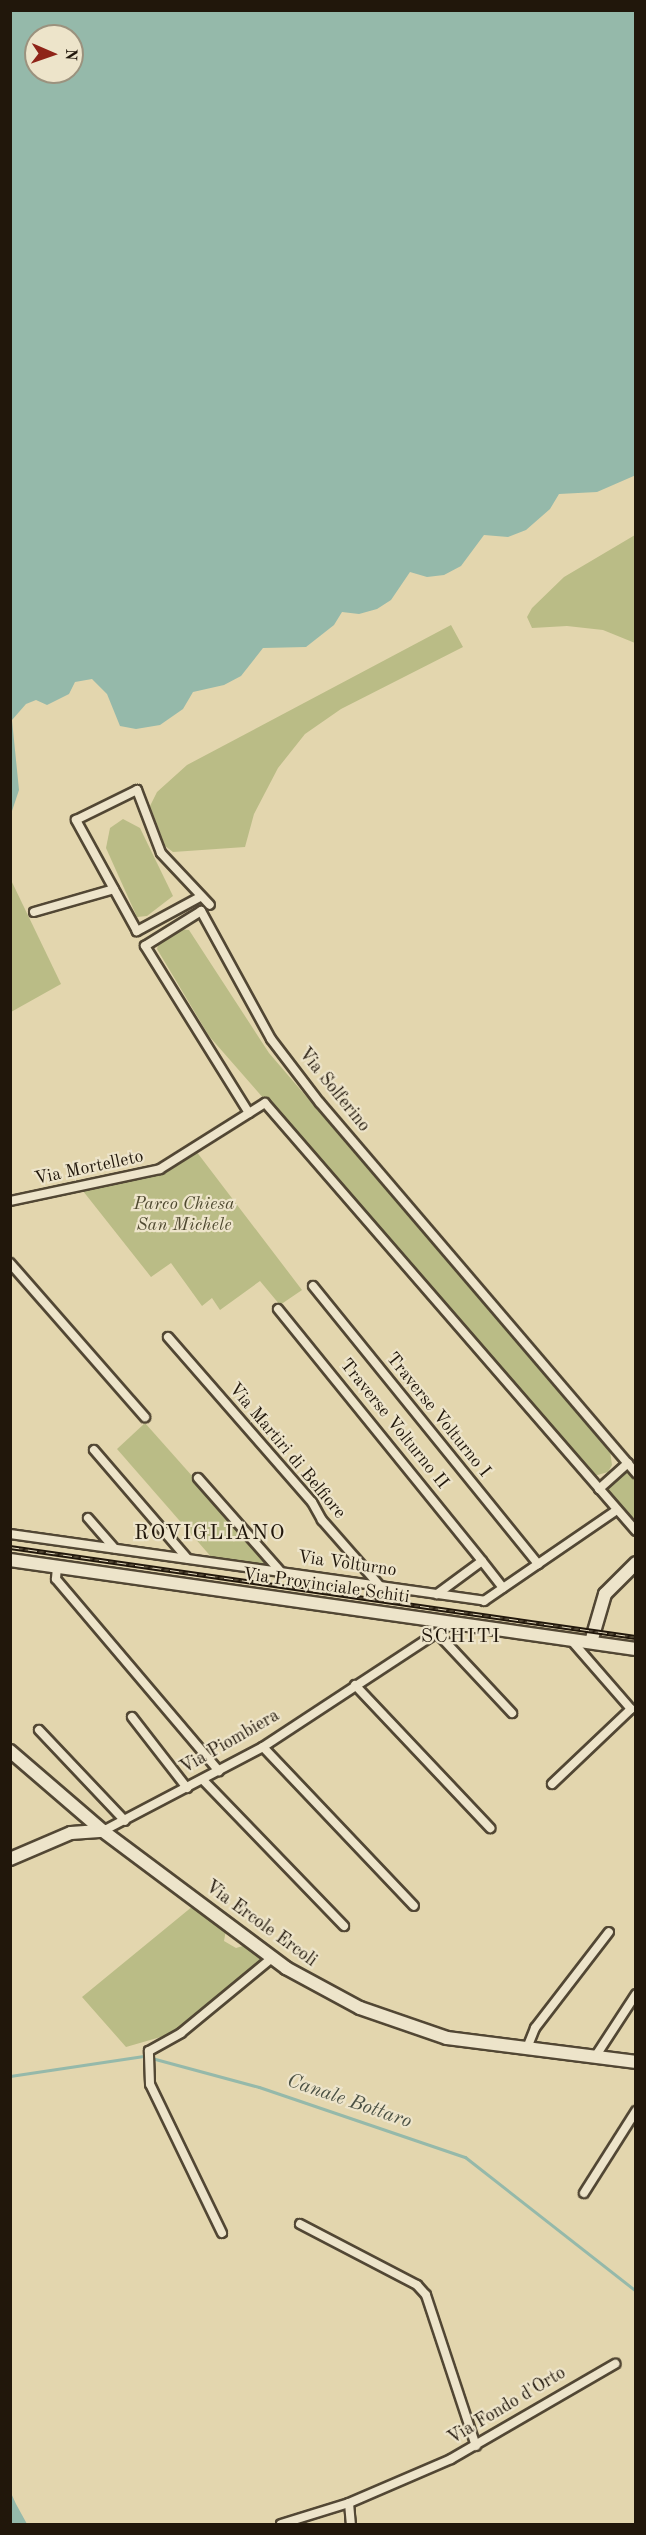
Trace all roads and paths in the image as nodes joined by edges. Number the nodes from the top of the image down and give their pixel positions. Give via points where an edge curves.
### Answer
1 (114, 889) junction
2 (200, 897) junction
3 (210, 905) dead end
4 (34, 912) dead end
5 (249, 1113) junction
6 (10, 1201) edge
7 (10, 1263) edge
8 (313, 1286) dead end
9 (278, 1309) dead end
10 (168, 1337) dead end
11 (145, 1417) dead end
12 (94, 1450) dead end
13 (628, 1463) junction
14 (636, 1473) edge
15 (198, 1478) dead end
16 (599, 1489) junction
17 (617, 1510) junction
18 (88, 1518) dead end
19 (636, 1531) edge
20 (10, 1534) edge
21 (114, 1548) junction
22 (187, 1558) junction
23 (10, 1560) edge
24 (482, 1561) junction
25 (636, 1563) edge
26 (538, 1564) junction
27 (57, 1567) junction
28 (280, 1571) junction
29 (380, 1586) junction
30 (503, 1588) junction
31 (437, 1594) junction
32 (453, 1622) junction
33 (439, 1635) junction
34 (570, 1640) junction
35 (591, 1642) junction
36 (636, 1649) edge
37 (355, 1685) junction
38 (512, 1713) dead end
39 (132, 1717) dead end
40 (39, 1730) dead end
41 (263, 1747) junction
42 (10, 1751) edge
43 (219, 1771) junction
44 (203, 1780) junction
45 (552, 1784) dead end
46 (187, 1788) junction
47 (125, 1821) junction
48 (490, 1828) dead end
49 (103, 1831) junction
50 (10, 1859) edge
51 (414, 1906) dead end
52 (344, 1926) dead end
53 (609, 1932) dead end
54 (272, 1958) junction
55 (636, 1994) edge
56 (527, 2048) junction
57 (595, 2057) junction
58 (636, 2062) edge
59 (636, 2111) edge
60 (584, 2193) dead end
61 (300, 2224) dead end
62 (222, 2233) dead end
63 (615, 2364) dead end
64 (476, 2446) junction
65 (349, 2504) junction
66 (280, 2524) edge
67 (351, 2524) edge

1 - 2 street via 137,932
1 - 2 street via 76,820 137,790 162,853
1 - 4 street
2 - 3 street
5 - 6 street, Via Mortelleto via 151,1172
5 - 13 street, Via Solferino via 145,946 201,911 271,1039 320,1103
5 - 16 street, Via Mortelleto via 265,1103
7 - 11 street
8 - 26 street, Traverse Volturno I
9 - 24 street, Traverse Volturno II
10 - 29 street, Via Martiri di Belfiore
12 - 22 street
13 - 14 street, Via Solferino
13 - 16 street
15 - 28 street
16 - 17 street
17 - 19 street
17 - 26 street, Via Volturno
18 - 21 street
20 - 21 street, Via Volturno
21 - 22 street, Via Volturno
22 - 28 street, Via Volturno
23 - 27 street, Via Provinciale Schiti
24 - 30 street, Traverse Volturno II
24 - 31 street
25 - 35 street via 605,1594
26 - 30 street, Via Volturno
27 - 32 street, Via Provinciale Schiti
27 - 43 street via 56,1579
28 - 29 street, Via Volturno
29 - 31 street, Via Volturno
30 - 31 street, Via Volturno via 484,1600
32 - 33 street, Via Piombiera
32 - 34 street, Via Provinciale Schiti
33 - 37 street, Via Piombiera
33 - 38 street
34 - 35 street, Via Provinciale Schiti
34 - 45 street via 631,1709
35 - 36 street, Via Provinciale Schiti
37 - 41 street, Via Piombiera
37 - 48 street
39 - 46 street
40 - 47 street
41 - 43 street, Via Piombiera
41 - 51 street
42 - 49 street, Via Ercole Ercoli
43 - 44 street, Via Piombiera
44 - 46 street, Via Piombiera
44 - 52 street
46 - 47 street, Via Piombiera
47 - 49 street, Via Piombiera
49 - 50 street, Via Piombiera via 70,1833
49 - 54 street, Via Ercole Ercoli
53 - 56 street via 535,2028
54 - 56 street, Via Ercole Ercoli via 360,2008 399,2024 447,2038
54 - 62 street via 181,2033 149,2051 150,2084
55 - 57 street
56 - 57 street, Via Ercole Ercoli
57 - 58 street, Via Ercole Ercoli
59 - 60 street
61 - 64 street via 417,2285 426,2295
63 - 64 street, Via Fondo d'Orto
64 - 65 street, Via Fondo d'Orto
65 - 66 street, Via Fondo d'Orto
65 - 67 street

